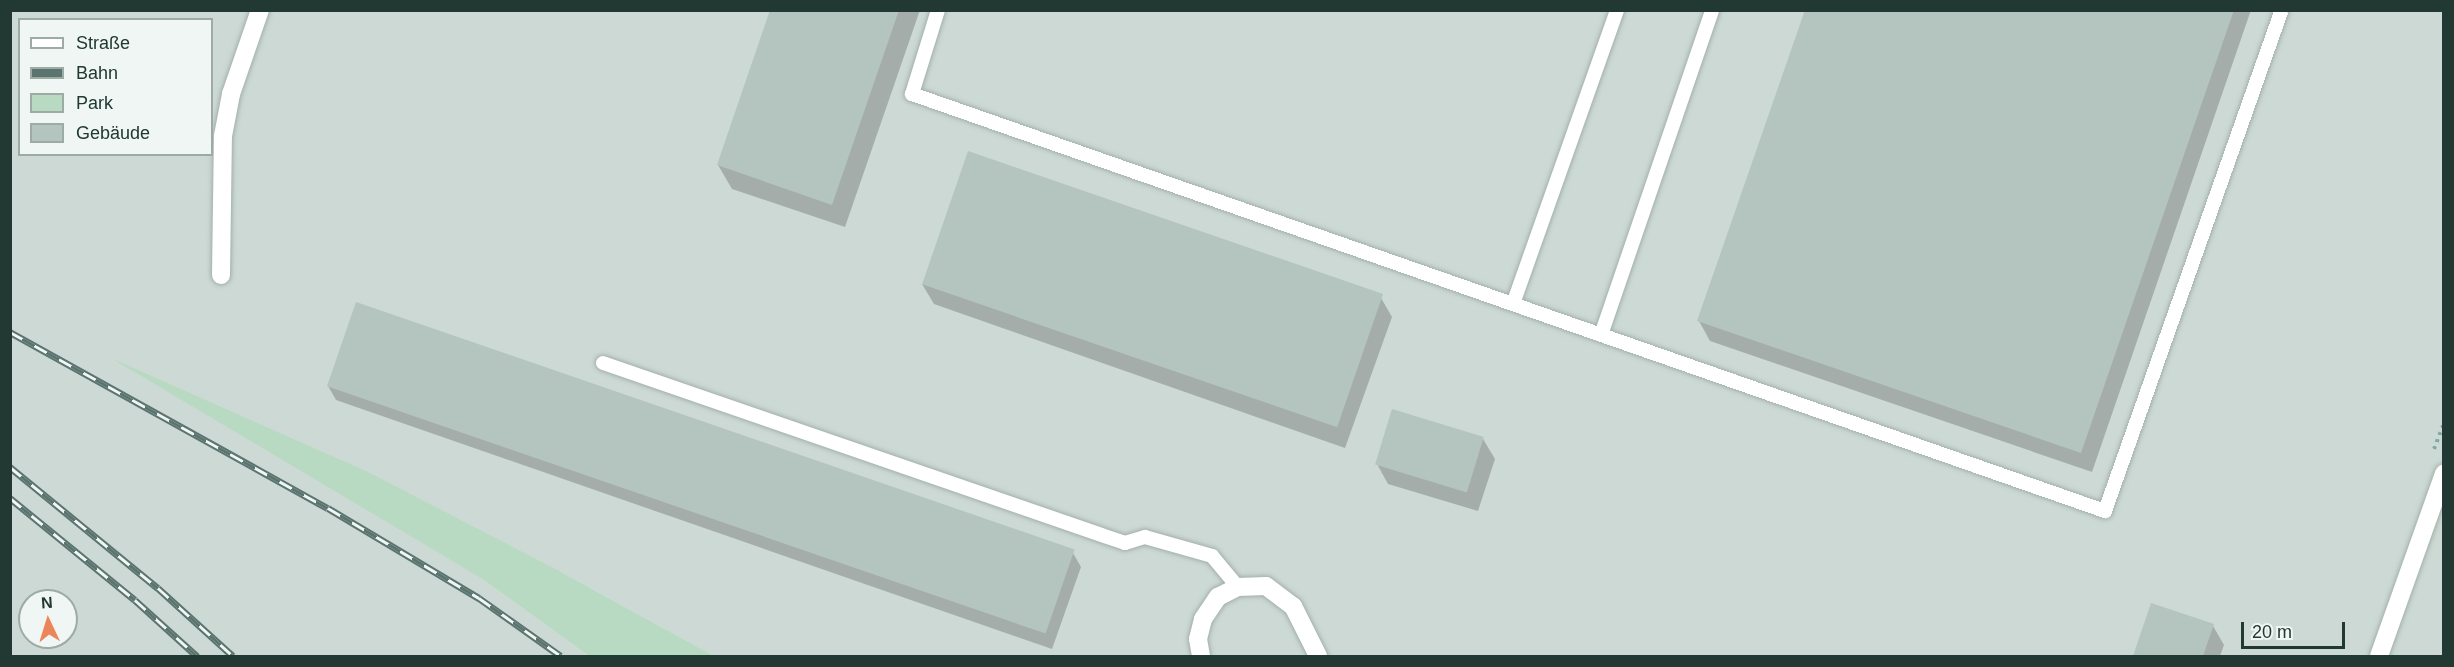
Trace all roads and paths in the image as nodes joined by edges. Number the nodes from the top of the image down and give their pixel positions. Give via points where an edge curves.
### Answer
1 (260, 10) edge
2 (938, 10) edge
3 (1617, 10) edge
4 (1712, 10) edge
5 (2281, 12) edge
6 (221, 275) dead end
7 (1513, 304) junction
8 (1601, 335) junction
9 (603, 363) dead end
10 (2444, 473) edge
11 (1238, 587) junction
12 (1201, 657) edge
13 (1318, 657) edge
14 (2379, 657) edge

1 - 6 street via 231,94 223,136
2 - 7 lane via 912,94
3 - 7 lane
4 - 8 lane
5 - 8 lane via 2105,511
7 - 8 lane
9 - 11 lane via 1125,543 1145,537 1212,556
10 - 14 street
11 - 12 street via 1218,597 1203,619 1198,639
11 - 13 street via 1266,586 1293,606

